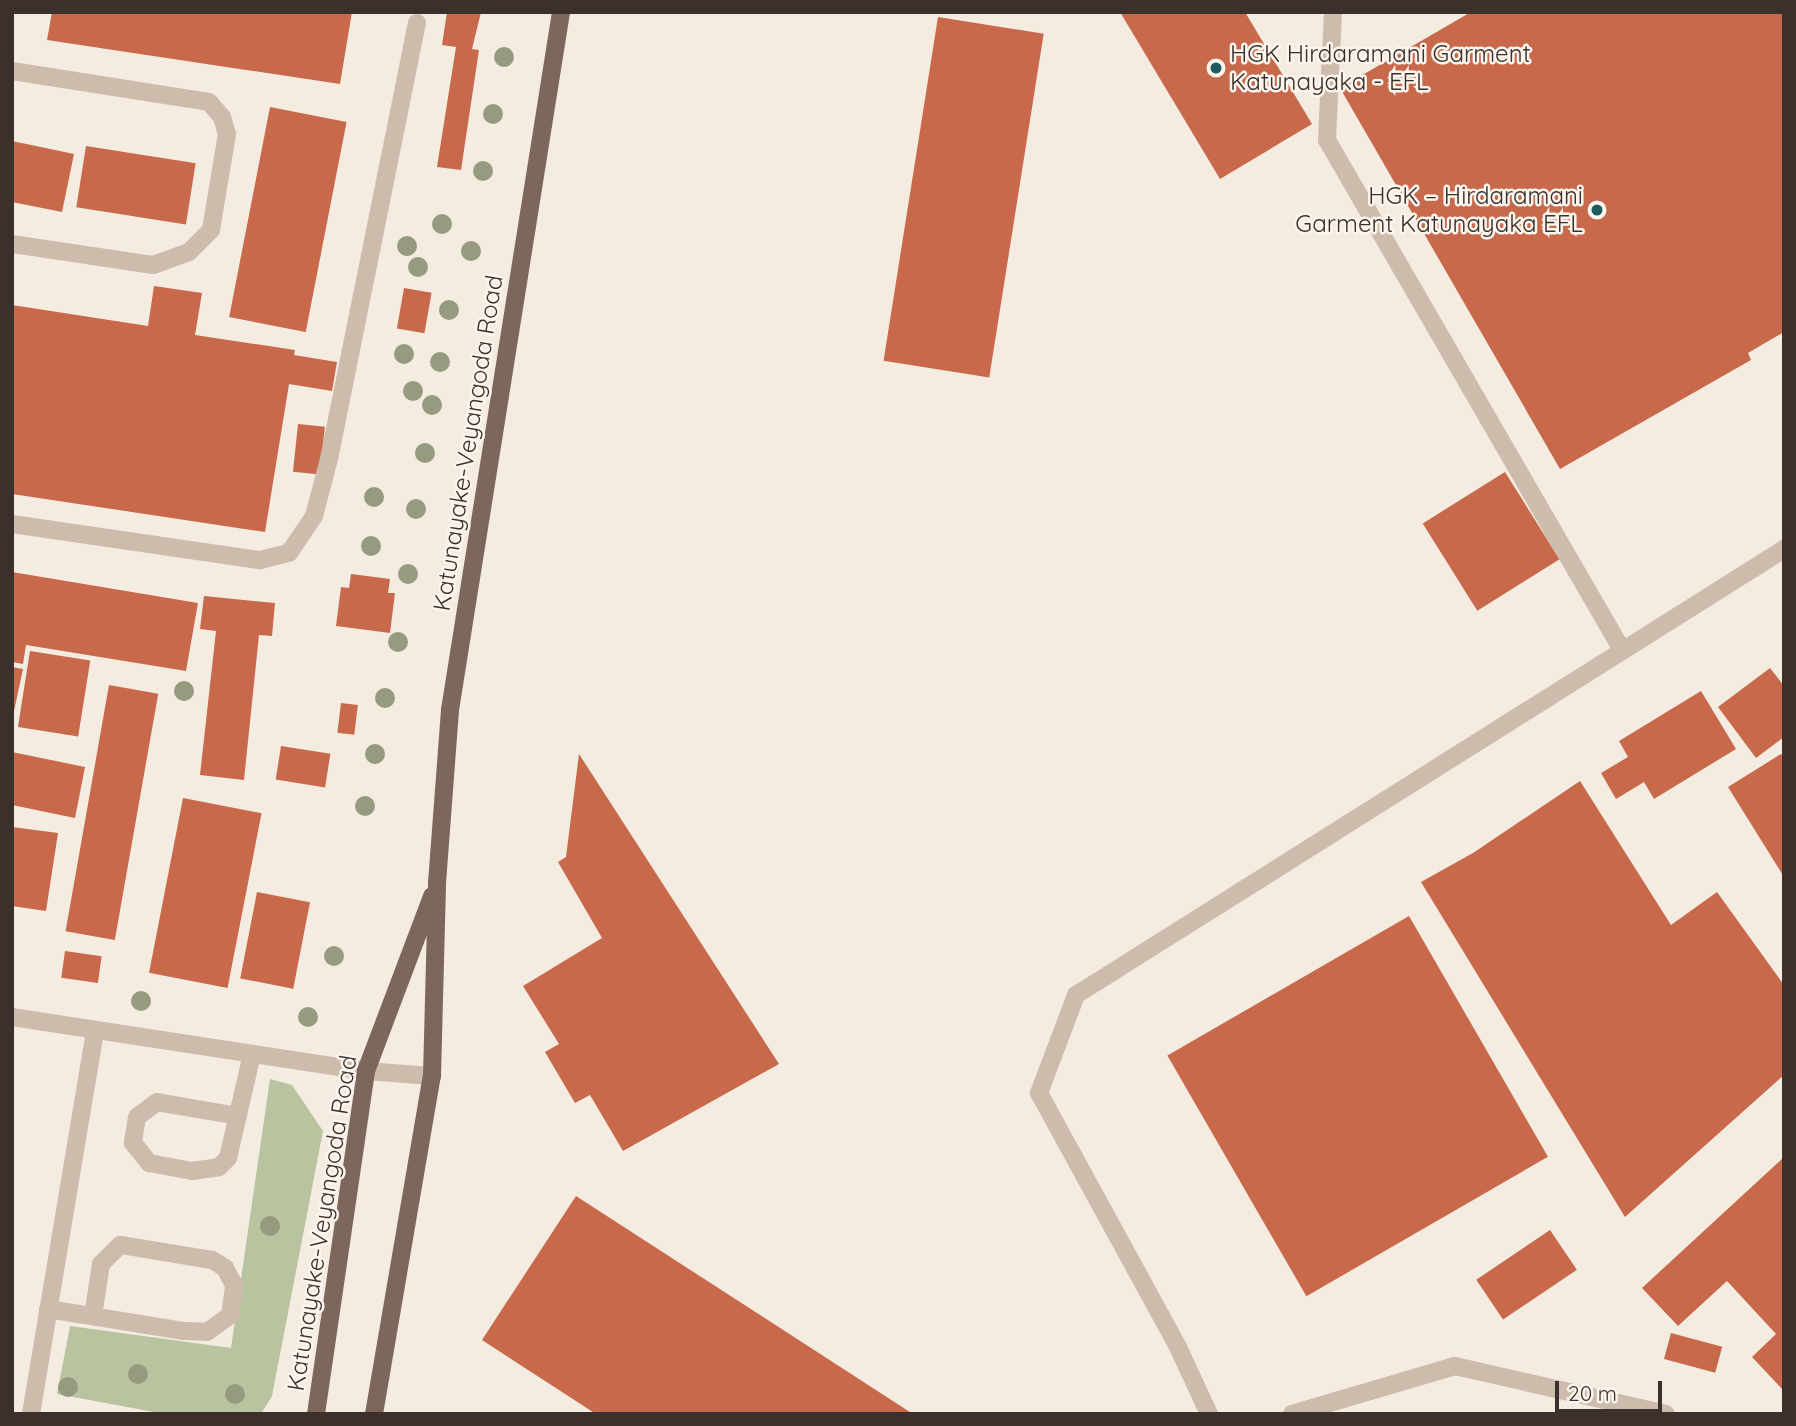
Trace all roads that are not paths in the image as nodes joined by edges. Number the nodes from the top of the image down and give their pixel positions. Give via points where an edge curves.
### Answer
1 (561, 12) edge
2 (1333, 12) edge
3 (417, 23) dead end
4 (12, 71) edge
5 (12, 243) edge
6 (12, 524) edge
7 (1784, 549) edge
8 (1622, 650) junction
9 (437, 883) junction
10 (12, 1017) edge
11 (95, 1030) junction
12 (252, 1054) junction
13 (366, 1071) junction
14 (432, 1076) junction
15 (238, 1116) junction
16 (48, 1309) junction
17 (93, 1317) junction
18 (31, 1414) edge
19 (316, 1414) edge
20 (374, 1414) edge
21 (1209, 1414) edge
22 (1292, 1414) edge
23 (1666, 1414) edge

1 - 9 main road, Katunayake-Veyangoda Road via 450,710
2 - 8 lane via 1327,140
3 - 6 lane via 329,459 314,516 289,553 260,560
4 - 5 lane via 209,102 222,117 227,134 211,230 190,253 153,265
7 - 8 lane
8 - 21 lane via 1076,995 1039,1093 1177,1345
9 - 13 main road, Katunayake-Veyangoda Road
9 - 14 main road, Katunayake-Veyangoda Road
10 - 11 lane
11 - 12 lane
11 - 16 lane
12 - 13 lane
12 - 15 lane
13 - 14 lane
13 - 19 main road, Katunayake-Veyangoda Road
14 - 20 main road, Katunayake-Veyangoda Road
15 - 15 lane via 228,1158 209,1171 149,1163 133,1143 138,1116 156,1102
16 - 17 lane
16 - 18 lane
17 - 17 lane via 207,1332 230,1315 234,1285 225,1268 212,1260 120,1245 101,1264
22 - 23 lane via 1455,1366

